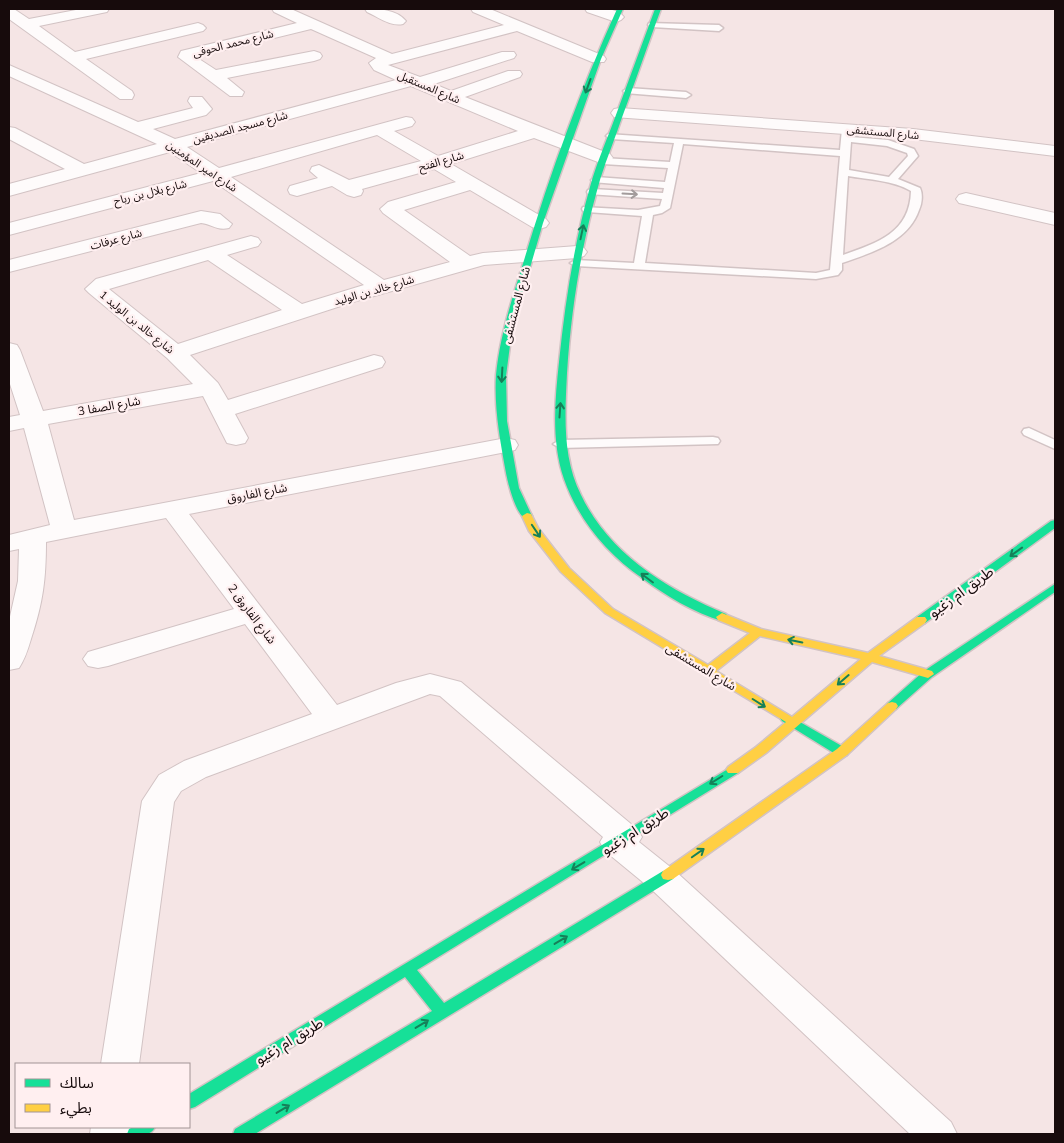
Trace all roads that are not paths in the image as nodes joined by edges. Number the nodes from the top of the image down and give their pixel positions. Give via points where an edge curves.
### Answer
1 (279, 9) edge
2 (372, 9) edge
3 (478, 9) edge
4 (592, 9) edge
5 (658, 9) edge
6 (106, 10) edge
7 (9, 12) edge
8 (618, 13) edge
9 (398, 21) dead end
10 (27, 24) junction
11 (312, 24) junction
12 (518, 26) junction
13 (198, 28) dead end
14 (719, 28) dead end
15 (646, 32) junction
16 (508, 55) dead end
17 (314, 56) dead end
18 (73, 57) junction
19 (598, 59) junction
20 (386, 60) junction
21 (9, 70) edge
22 (514, 74) dead end
23 (213, 76) junction
24 (416, 82) junction
25 (628, 91) junction
26 (236, 92) dead end
27 (686, 95) dead end
28 (451, 96) junction
29 (67, 99) junction
30 (196, 101) dead end
31 (620, 113) junction
32 (406, 122) dead end
33 (138, 127) junction
34 (379, 129) junction
35 (9, 132) edge
36 (535, 132) junction
37 (847, 134) junction
38 (612, 136) junction
39 (676, 141) junction
40 (567, 143) junction
41 (172, 145) junction
42 (1055, 151) edge
43 (845, 153) junction
44 (603, 159) junction
45 (438, 162) junction
46 (674, 165) junction
47 (81, 170) junction
48 (844, 172) junction
49 (216, 175) junction
50 (596, 180) junction
51 (891, 181) junction
52 (471, 184) junction
53 (670, 185) junction
54 (9, 190) edge
55 (297, 190) dead end
56 (592, 192) junction
57 (668, 196) junction
58 (966, 199) dead end
59 (587, 209) junction
60 (648, 213) junction
61 (1055, 219) edge
62 (222, 224) dead end
63 (539, 224) junction
64 (9, 229) edge
65 (251, 242) dead end
66 (212, 253) junction
67 (529, 256) junction
68 (576, 257) junction
69 (837, 261) junction
70 (467, 264) junction
71 (9, 266) edge
72 (639, 266) junction
73 (381, 287) junction
74 (299, 312) junction
75 (175, 353) junction
76 (11, 362) edge
77 (374, 362) dead end
78 (210, 388) junction
79 (222, 410) junction
80 (34, 419) junction
81 (9, 424) edge
82 (1029, 432) dead end
83 (236, 438) dead end
84 (713, 441) dead end
85 (560, 444) junction
86 (506, 445) junction
87 (1055, 445) edge
88 (173, 510) junction
89 (1055, 523) edge
90 (64, 530) junction
91 (21, 540) edge
92 (1055, 587) edge
93 (252, 614) junction
94 (758, 632) junction
95 (14, 634) edge
96 (870, 657) junction
97 (98, 659) dead end
98 (9, 661) edge
99 (708, 671) junction
100 (928, 674) junction
101 (331, 718) junction
102 (792, 724) junction
103 (842, 752) junction
104 (621, 839) junction
105 (662, 879) junction
106 (407, 969) junction
107 (442, 1012) junction
108 (120, 1063) edge
109 (190, 1101) edge
110 (241, 1134) edge
111 (938, 1134) edge

1 - 11 street, شارع المستقبل
2 - 9 street
3 - 12 street
4 - 8 street
5 - 15 street
6 - 10 street
7 - 10 street
8 - 19 street, شارع المستشفى via 614,33
10 - 18 street
11 - 20 street, شارع المستقبل via 386,57
11 - 23 street, شارع محمد الحوفى via 187,54 186,57
12 - 19 street
12 - 20 street
13 - 18 street
14 - 15 lane
15 - 25 street
16 - 24 street, شارع مسجد الصديقين
17 - 23 street
18 - 29 street via 120,90
19 -> 40 street, شارع المستشفى
20 - 24 street, شارع المستقبل via 376,63
21 - 29 street, شارع امير المؤمنين
22 - 28 street
23 - 26 street, شارع محمد الحوفى
24 - 28 street, شارع المستقبل
24 - 41 street, شارع مسجد الصديقين
25 - 27 lane
25 - 31 street
28 - 36 street, شارع المستقبل
29 - 33 street, شارع امير المؤمنين
30 - 33 street via 203,109 200,111
31 - 37 street, شارع المستشفى
31 - 38 street
32 - 34 street, شارع بلال بن رباح
33 - 41 street, شارع امير المؤمنين
34 - 45 street
34 - 49 street, شارع بلال بن رباح
35 - 47 street
36 - 40 street, شارع المستقبل
36 - 45 street, شارع الفتح
37 - 42 street, شارع المستشفى via 962,139
37 - 43 lane
37 - 51 lane via 911,151 913,156
38 - 39 lane
38 - 44 street
39 - 43 lane
39 - 46 lane
40 - 44 street, شارع المستقبل
40 - 63 street, شارع المستشفى
41 - 47 street, شارع مسجد الصديقين
41 - 49 street, شارع امير المؤمنين
43 - 48 lane
44 - 46 lane
44 - 50 street
45 - 52 street
45 - 55 street, شارع الفتح
46 - 53 lane
47 - 54 street, شارع مسجد الصديقين
48 - 51 lane
48 - 69 lane
49 - 64 street, شارع بلال بن رباح
49 - 73 street, شارع امير المؤمنين
50 - 53 lane
50 - 56 street
51 - 69 lane via 916,190 917,206 912,218 888,241
52 - 63 street
52 - 70 street via 390,209
53 - 57 lane
56 -> 57 lane
56 - 59 street
57 - 60 lane via 665,208
58 - 61 street
59 - 60 lane
68 -> 59 street
60 - 72 lane
62 - 71 street, شارع عرفات via 213,218 201,217
63 - 67 street, شارع المستشفى
65 - 66 street, شارع خالد بن الوليد 1
66 - 74 street
66 - 75 street, شارع خالد بن الوليد 1 via 102,284 96,289
67 - 68 street, شارع خالد بن الوليد
67 - 70 street, شارع خالد بن الوليد via 499,257
67 -> 86 street, شارع المستشفى via 507,330 501,376
68 - 72 lane
85 -> 68 street via 562,375
69 - 72 lane via 834,273 823,276
70 - 73 street, شارع خالد بن الوليد
73 - 74 street, شارع خالد بن الوليد
74 - 75 street, شارع خالد بن الوليد
75 - 78 street, شارع خالد بن الوليد 1
76 - 80 street
77 - 79 street
78 - 79 street, شارع خالد بن الوليد 1
78 - 80 street, شارع الصفا 3
79 - 83 street, شارع خالد بن الوليد 1
80 - 81 street, شارع الصفا 3
80 - 90 street
82 - 87 lane
84 - 85 lane
94 -> 85 street via 697,607 657,585 629,564 606,540 576,495
86 - 88 street, شارع الفاروق
86 -> 99 street, شارع المستشفى via 514,488 533,528 565,570 609,611
88 - 90 street, شارع الفاروق
88 - 93 street, شارع الفاروق 2
89 -> 96 street, طريق ام زغيو
90 - 91 street, شارع الفاروق
91 - 95 street via 32,581
92 - 100 street
93 - 97 street
93 - 101 street, شارع الفاروق 2
96 -> 94 street
94 - 99 street
95 - 98 street
96 - 100 street
96 -> 102 street, طريق ام زغيو
99 -> 102 street, شارع المستشفى
100 - 103 street
101 - 104 street via 430,684 450,689
101 - 108 street via 195,769 170,784 158,801
102 - 103 street, شارع المستشفى
102 -> 104 street, طريق ام زغيو via 728,773
105 -> 103 street
104 - 105 street
104 -> 106 street, طريق ام زغيو
107 -> 105 street
105 - 111 street
106 - 107 street
106 - 109 street, طريق ام زغيو
110 -> 107 street

